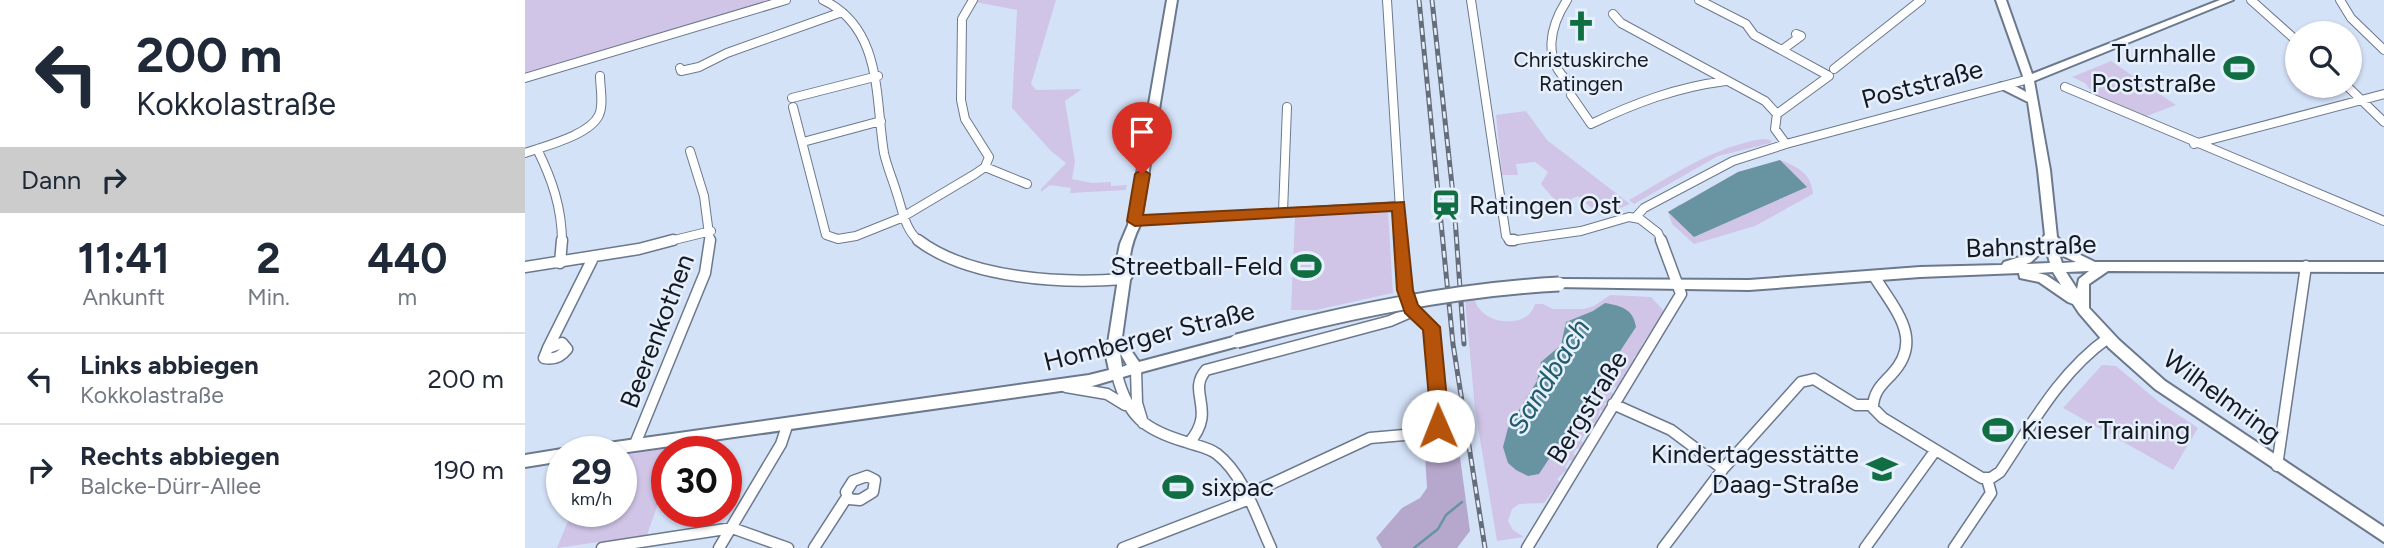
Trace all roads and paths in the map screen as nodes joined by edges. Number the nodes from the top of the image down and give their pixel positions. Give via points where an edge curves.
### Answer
1 (786, 0) edge
2 (823, 0) edge
3 (973, 0) edge
4 (1172, 0) edge
5 (1387, 0) edge
6 (1471, 0) edge
7 (1567, 0) edge
8 (1699, 0) edge
9 (1920, 0) edge
10 (2001, 0) edge
11 (2228, 0) edge
12 (2251, 0) edge
13 (2340, 0) edge
14 (842, 12) junction
15 (1613, 14) dead end
16 (2285, 30) edge
17 (1797, 34) dead end
18 (1782, 50) junction
19 (2384, 50) edge
20 (680, 68) dead end
21 (1830, 72) junction
22 (600, 76) dead end
23 (878, 76) junction
24 (525, 78) edge
25 (2029, 79) junction
26 (1727, 80) junction
27 (1569, 82) dead end
28 (2001, 86) junction
29 (2065, 88) dead end
30 (2384, 93) edge
31 (1571, 95) dead end
32 (2361, 98) edge
33 (2033, 101) junction
34 (2364, 101) junction
35 (1287, 107) dead end
36 (1777, 114) junction
37 (881, 121) junction
38 (2384, 122) edge
39 (803, 142) junction
40 (1785, 144) junction
41 (2194, 144) junction
42 (537, 149) junction
43 (689, 151) dead end
44 (525, 153) edge
45 (985, 167) junction
46 (1027, 184) dead end
47 (1399, 206) junction
48 (1283, 212) junction
49 (903, 217) junction
50 (1635, 218) junction
51 (2384, 221) edge
52 (1134, 223) junction
53 (711, 230) junction
54 (2050, 237) junction
55 (593, 257) junction
56 (559, 262) junction
57 (2306, 266) junction
58 (525, 267) edge
59 (2104, 267) junction
60 (2384, 267) edge
61 (2057, 268) junction
62 (1991, 271) junction
63 (1874, 276) junction
64 (1124, 279) junction
65 (1680, 287) junction
66 (2083, 308) junction
67 (1413, 311) junction
68 (2108, 338) junction
69 (1117, 340) junction
70 (548, 348) dead end
71 (1136, 370) junction
72 (1117, 375) junction
73 (1061, 386) junction
74 (1613, 404) junction
75 (1872, 405) junction
76 (1126, 406) junction
77 (788, 423) junction
78 (1144, 424) junction
79 (637, 439) edge
80 (1189, 443) junction
81 (637, 444) edge
82 (1935, 451) junction
83 (546, 458) edge
84 (525, 461) edge
85 (2277, 466) junction
86 (1723, 469) junction
87 (1987, 479) junction
88 (847, 496) dead end
89 (1246, 498) junction
90 (732, 528) junction
91 (2384, 535) edge
92 (603, 548) edge
93 (719, 548) edge
94 (788, 548) edge
95 (814, 548) edge
96 (1125, 548) edge
97 (1271, 548) edge
98 (1527, 548) edge
99 (1663, 548) edge
100 (1865, 548) edge
101 (1954, 548) edge

1 - 24 street
2 - 14 street
3 - 45 street via 962,19 961,100 965,119 988,153
4 - 52 main road
5 - 47 street
6 - 50 street, Poststraße via 1510,241
7 - 27 street via 1555,18 1551,45 1558,70
8 - 18 street via 1746,24 1754,35
9 - 21 street
10 - 25 main road
11 - 25 street, Poststraße
12 - 16 street
13 - 19 street via 2351,18
14 - 20 street via 691,70
14 - 23 street via 873,57
15 - 26 street via 1621,23
17 - 18 street via 1801,36
18 - 21 street
21 - 36 street
22 - 42 street via 600,110 595,122
23 - 37 street
23 - 39 street via 793,102
25 - 28 street, Poststraße
25 - 33 main road
26 - 31 street via 1651,95 1591,124
26 - 36 street via 1771,105
28 - 33 main road
28 - 40 street, Poststraße
29 - 41 street
30 - 34 street
32 - 34 street
33 - 54 main road
34 - 38 street
34 - 41 street
35 - 48 street
36 - 40 street via 1775,129
37 - 39 street
37 - 49 street via 884,154
39 - 49 street via 828,238 843,239
40 - 50 street, Poststraße via 1733,161 1644,208
41 - 51 street
42 - 44 street
42 - 56 street via 561,212
43 - 53 street, Beerenkothen
45 - 46 street
45 - 49 street
47 - 48 street
47 - 67 street via 1405,290
48 - 52 street
49 - 64 street via 921,243 983,269 1047,281
50 - 65 street via 1658,233
52 - 64 main road via 1137,232
53 - 55 street
53 - 79 street, Beerenkothen via 705,273
54 - 59 main road via 2066,253
54 - 61 street
54 - 62 main road via 2027,259
55 - 56 street
55 - 70 street
56 - 58 street
57 - 59 main road, Bahnstraße
57 - 60 main road, Bahnstraße
57 - 85 street
59 - 61 main road, Bahnstraße
59 - 66 main road via 2083,282
61 - 62 main road, Bahnstraße
61 - 66 main road, Wilhelmring
62 - 63 main road, Bahnstraße
62 - 66 main road via 2042,278
63 - 65 main road, Bahnstraße
63 - 75 street via 1908,347
64 - 69 main road
65 - 71 main road, Homberger Straße, bridge via 1559,284 1420,298 1366,308
65 - 74 street, Bergstraße via 1681,294
66 - 68 main road, Wilhelmring
67 - 80 street, Homberger Straße via 1206,370 1197,386 1204,415
67 - 89 street via 1431,327 1438,426 1427,433 1370,438
68 - 85 main road, Wilhelmring via 2160,385
68 - 87 street via 2073,369 2000,472
69 - 71 main road
69 - 72 main road via 1113,356
71 - 72 main road, Homberger Straße
71 - 78 street via 1137,403
72 - 73 main road, Homberger Straße
72 - 76 street
73 - 76 street via 1107,394
73 - 77 main road, Homberger Straße
74 - 86 street via 1671,430
74 - 98 street, Bergstraße
75 - 82 street
75 - 86 street via 1856,405 1821,382 1804,380
76 - 78 street
77 - 81 main road, Homberger Straße
77 - 90 street via 781,444
78 - 80 street via 1153,432
80 - 89 street via 1220,456
82 - 87 street
82 - 100 street
83 - 84 main road
85 - 91 street, Wilhelmring
86 - 99 street
87 - 101 street via 1991,493
88 - 95 street
89 - 96 street
89 - 97 street
90 - 92 street
90 - 93 street
90 - 94 street

